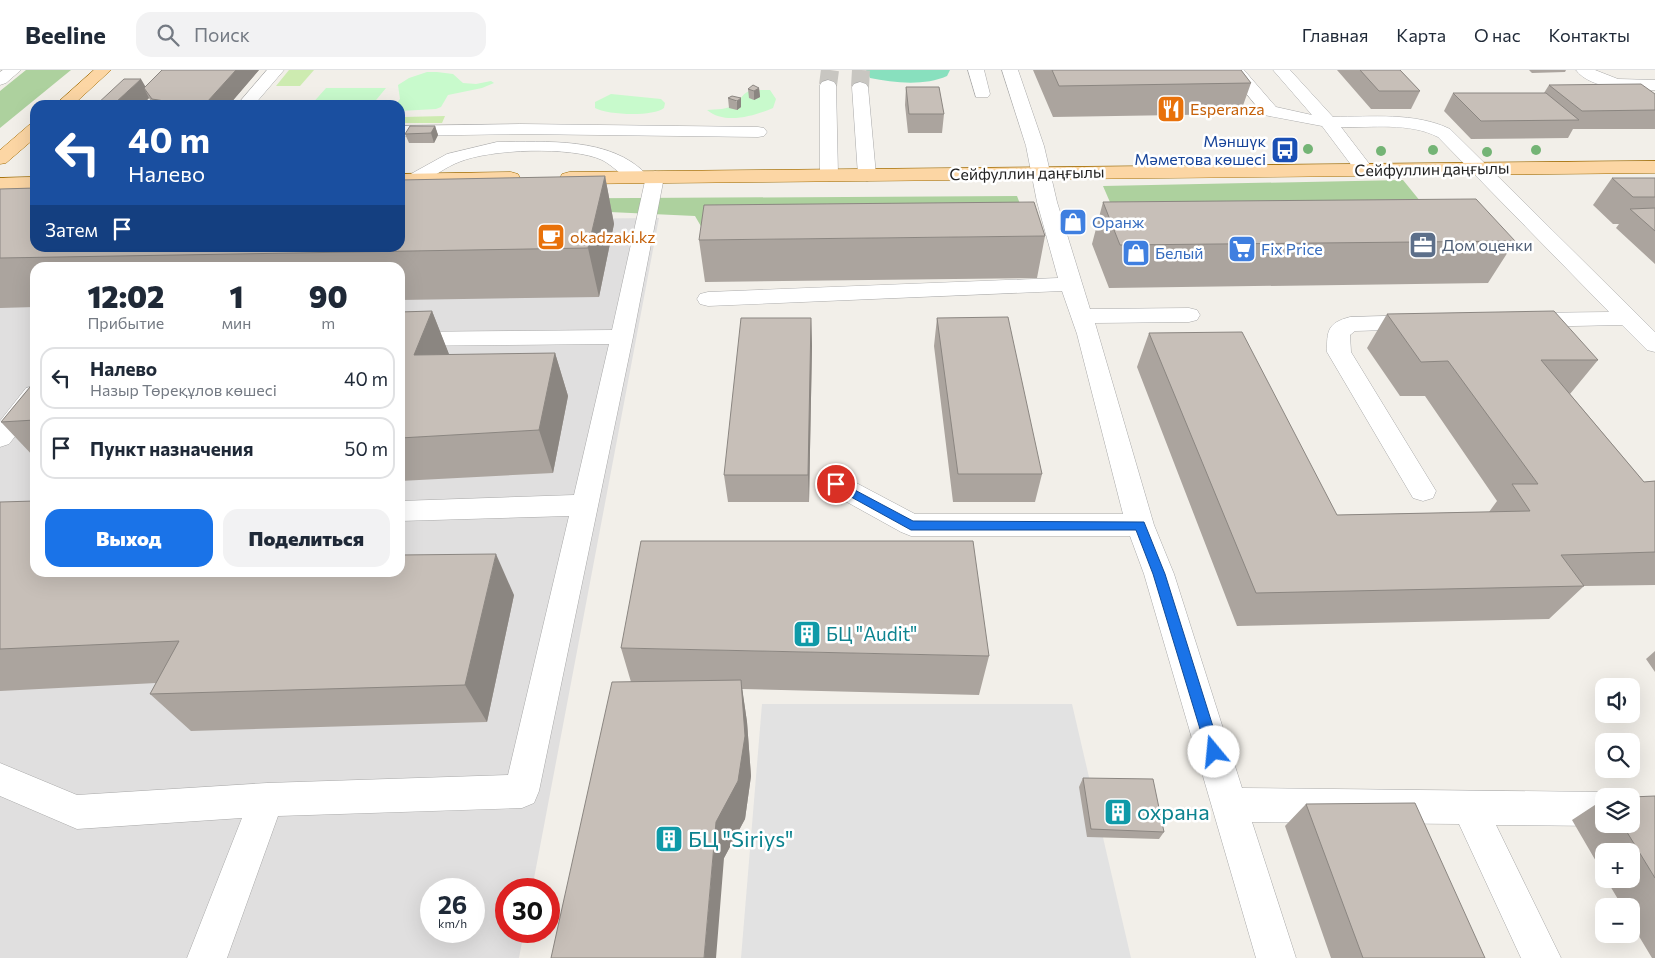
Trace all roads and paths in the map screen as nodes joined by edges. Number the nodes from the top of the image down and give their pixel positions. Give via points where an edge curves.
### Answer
1 (13, 70) edge
2 (103, 70) edge
3 (276, 70) edge
4 (976, 70) edge
5 (1010, 70) edge
6 (1235, 70) edge
7 (1281, 70) edge
8 (1584, 70) edge
9 (0, 80) edge
10 (1655, 85) edge
11 (828, 86) tunnel mouth
12 (860, 87) tunnel mouth
13 (982, 94) dead end
14 (69, 100) edge
15 (249, 100) edge
16 (1328, 122) junction
17 (405, 131) edge
18 (758, 132) dead end
19 (30, 133) edge
20 (0, 159) edge
21 (1655, 167) edge
22 (1480, 169) junction
23 (1365, 170) junction
24 (1041, 173) junction
25 (829, 175) junction
26 (867, 175) junction
27 (647, 177) junction
28 (532, 178) edge
29 (552, 178) edge
30 (408, 179) edge
31 (30, 183) edge
32 (0, 184) edge
33 (1070, 284) junction
34 (708, 299) dead end
35 (1189, 315) dead end
36 (1628, 318) junction
37 (1507, 321) edge
38 (1438, 322) edge
39 (1085, 325) junction
40 (622, 337) junction
41 (405, 339) edge
42 (1655, 345) edge
43 (30, 400) edge
44 (0, 438) edge
45 (836, 484) dead end
46 (1423, 491) dead end
47 (585, 505) junction
48 (405, 511) edge
49 (1140, 525) junction
50 (0, 779) edge
51 (266, 800) junction
52 (1230, 805) junction
53 (1469, 808) junction
54 (1595, 809) edge
55 (207, 958) edge
56 (1276, 958) edge
57 (1541, 958) edge

1 - 9 street
2 - 14 main road
3 - 15 street
4 - 13 street
5 - 24 street
6 - 16 street via 1270,111
7 - 16 street
8 - 10 street via 1607,81 1629,86
11 - 25 street
12 - 26 street
16 - 22 street via 1430,126 1444,133
16 - 23 street
17 - 18 street
19 - 20 main road
21 - 22 main road, Сейфуллин даңғылы
22 - 23 main road, Сейфуллин даңғылы
22 - 36 street
23 - 24 main road, Сейфуллин даңғылы
24 - 26 main road, Сейфуллин даңғылы
24 - 33 street
25 - 26 main road, Сейфуллин даңғылы
25 - 27 main road, Сейфуллин даңғылы
27 - 29 main road, Сейфуллин даңғылы
27 - 30 street via 608,156 569,147 497,147 452,158
27 - 40 street
28 - 30 main road
31 - 32 main road
33 - 34 street
33 - 39 street
35 - 39 street
36 - 37 street
36 - 42 street
38 - 46 street via 1350,324 1338,332 1339,352
39 - 49 street
40 - 41 street
40 - 47 street
43 - 44 street
45 - 49 street via 911,525
47 - 48 street
47 - 51 street via 522,791
49 - 52 street via 1159,574
50 - 51 street via 77,812
51 - 55 street
52 - 53 street
52 - 56 street
53 - 54 street
53 - 57 street

